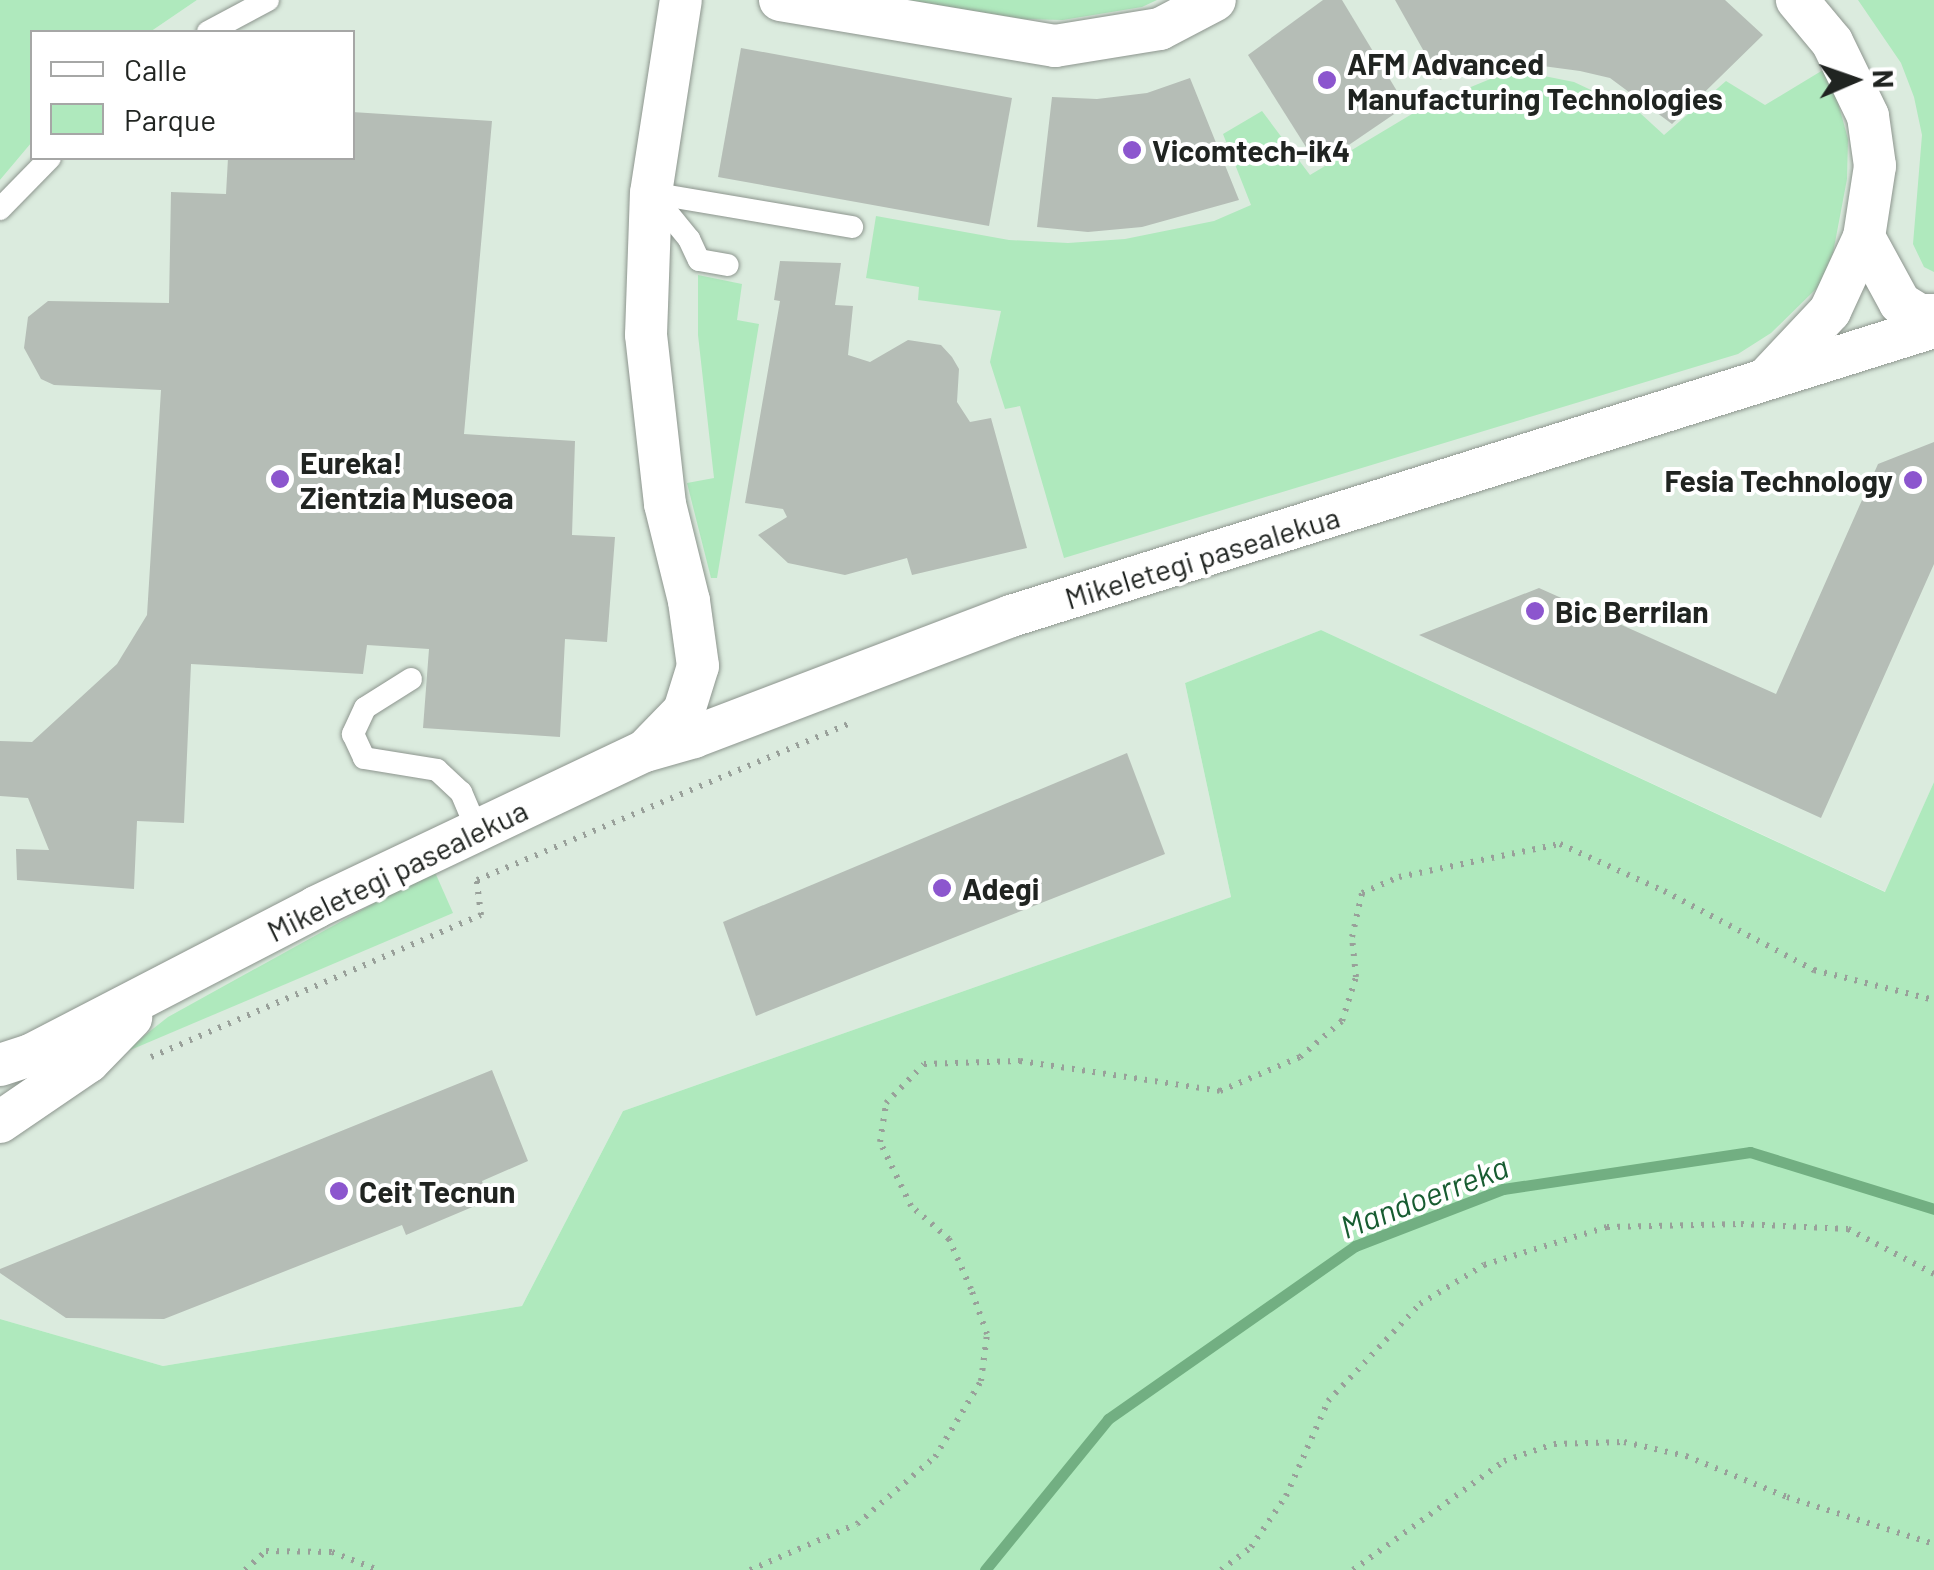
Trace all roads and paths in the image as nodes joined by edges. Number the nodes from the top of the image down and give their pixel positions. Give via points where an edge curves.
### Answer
1 (268, 0) edge
2 (681, 0) edge
3 (780, 0) edge
4 (1215, 0) edge
5 (1797, 0) edge
6 (212, 30) edge
7 (48, 160) edge
8 (651, 192) junction
9 (0, 208) edge
10 (852, 226) dead end
11 (1864, 236) junction
12 (728, 265) dead end
13 (1934, 315) edge
14 (1934, 327) edge
15 (1765, 380) junction
16 (411, 679) dead end
17 (856, 721) dead end
18 (645, 751) junction
19 (476, 828) junction
20 (152, 996) junction
21 (1934, 1000) edge
22 (140, 1062) dead end
23 (0, 1064) edge
24 (0, 1122) edge
25 (1934, 1274) edge
26 (1934, 1544) edge
27 (245, 1570) edge
28 (378, 1570) edge
29 (750, 1570) edge
30 (1221, 1570) edge
31 (1352, 1570) edge

1 - 6 lane
2 - 8 street, Mikeletegi pasealekua
3 - 4 street via 1055,46 1160,29
5 - 11 street, Mikeletegi pasealekua via 1832,42 1868,116 1875,166
7 - 9 lane
8 - 10 lane
8 - 12 lane via 699,260
8 - 18 street, Mikeletegi pasealekua via 646,316 652,414 698,666 684,712
11 - 13 street via 1900,303
11 - 15 street, Mikeletegi pasealekua via 1830,311
14 - 15 street, Mikeletegi pasealekua
15 - 18 street, Mikeletegi pasealekua via 1012,616
16 - 19 lane via 366,708 353,734 364,758 437,770 461,792
17 - 22 path via 477,880 481,914
18 - 19 street, Mikeletegi pasealekua
19 - 20 street, Mikeletegi pasealekua
20 - 23 street, Mikeletegi pasealekua via 31,1056
20 - 24 street, Mikeletegi pasealekua via 88,1062
21 - 29 path via 1814,970 1560,844 1399,877 1362,893 1352,937 1356,977 1342,1021 1300,1058 1220,1092 1020,1062 924,1064 886,1103 880,1142 911,1206 949,1239 971,1289 987,1334 982,1382 935,1457 857,1524
25 - 30 path via 1848,1229 1741,1224 1607,1227 1484,1265 1420,1304 1328,1400 1286,1496 1252,1548
26 - 31 path via 1686,1456 1624,1442 1554,1444 1504,1460
27 - 28 path via 266,1551 332,1552

